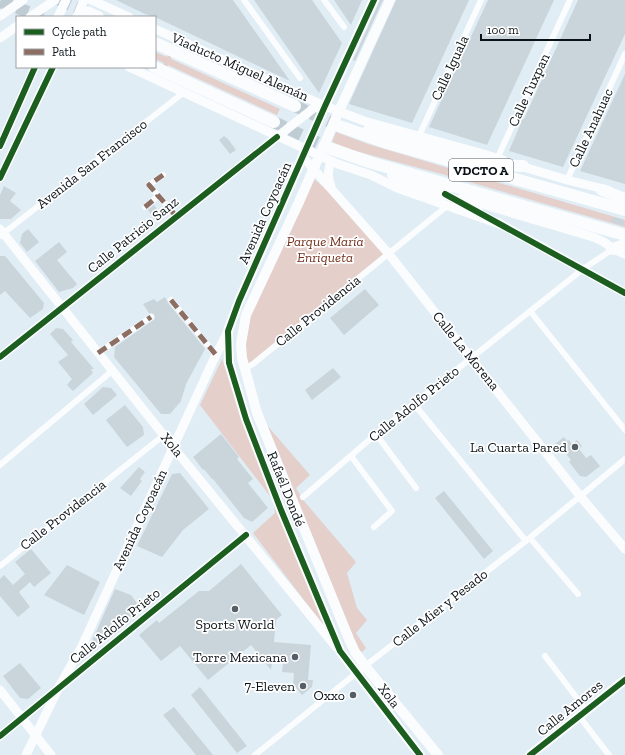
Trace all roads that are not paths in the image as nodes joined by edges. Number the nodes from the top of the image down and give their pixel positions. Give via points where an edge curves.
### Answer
1 (24, 0) edge
2 (55, 0) edge
3 (66, 0) edge
4 (91, 0) edge
5 (244, 0) edge
6 (324, 0) edge
7 (374, 0) edge
8 (390, 0) edge
9 (481, 0) edge
10 (570, 0) edge
11 (83, 10) tunnel mouth
12 (0, 16) edge
13 (31, 16) edge
14 (58, 16) edge
15 (96, 16) edge
16 (127, 16) edge
17 (16, 27) edge
18 (344, 27) dead end
19 (156, 29) edge
20 (0, 38) edge
21 (156, 43) edge
22 (625, 54) edge
23 (35, 68) edge
24 (53, 68) edge
25 (131, 68) edge
26 (156, 68) edge
27 (300, 78) dead end
28 (183, 92) junction
29 (295, 106) tunnel mouth
30 (321, 109) junction
31 (340, 121) junction
32 (274, 122) tunnel mouth
33 (280, 135) junction
34 (419, 136) junction
35 (0, 146) edge
36 (306, 150) junction
37 (323, 152) junction
38 (497, 158) junction
39 (332, 162) junction
40 (369, 162) junction
41 (523, 166) junction
42 (314, 169) junction
43 (163, 175) dead end
44 (0, 178) edge
45 (567, 180) junction
46 (602, 190) junction
47 (625, 193) edge
48 (337, 195) junction
49 (158, 196) junction
50 (625, 199) edge
51 (446, 200) junction
52 (145, 207) dead end
53 (625, 210) edge
54 (176, 216) junction
55 (1, 233) edge
56 (625, 235) edge
57 (625, 245) edge
58 (613, 249) junction
59 (388, 253) junction
60 (625, 254) edge
61 (583, 269) junction
62 (625, 293) edge
63 (170, 300) dead end
64 (63, 306) junction
65 (530, 311) junction
66 (151, 317) dead end
67 (228, 331) junction
68 (242, 332) joint
69 (98, 353) junction
70 (216, 355) junction
71 (0, 357) edge
72 (472, 358) junction
73 (244, 368) junction
74 (112, 371) junction
75 (414, 404) junction
76 (625, 430) edge
77 (376, 434) junction
78 (164, 435) junction
79 (173, 447) junction
80 (350, 456) junction
81 (625, 459) edge
82 (0, 465) edge
83 (416, 488) dead end
84 (580, 496) junction
85 (302, 497) dead end
86 (374, 526) dead end
87 (246, 535) junction
88 (528, 540) junction
89 (625, 549) edge
90 (0, 566) edge
91 (578, 594) dead end
92 (82, 646) junction
93 (340, 651) junction
94 (545, 656) dead end
95 (97, 658) junction
96 (365, 666) junction
97 (356, 674) junction
98 (625, 680) edge
99 (59, 687) junction
100 (0, 690) edge
101 (583, 713) junction
102 (22, 718) junction
103 (35, 735) junction
104 (0, 736) edge
105 (26, 755) edge
106 (51, 755) edge
107 (255, 755) edge
108 (420, 755) edge
109 (438, 755) edge
110 (530, 755) edge
111 (609, 755) edge

1 - 12 street
2 - 13 street
3 - 14 street
4 - 16 street
5 - 27 street
6 - 18 street
7 - 30 main road, Avenida Coyoacán
8 - 31 main road
9 - 34 street, Calle Iguala
10 - 38 street, Calle Tuxpan
11 - 15 highway
17 - 20 street
19 - 30 street, Viaducto Miguel Alemán
21 - 29 highway, Viaducto Miguel Alemán
22 - 45 street, Calle Anahuac
23 - 35 street
24 - 44 street
25 - 28 street
26 - 32 highway
28 - 33 street
28 - 55 street, Avenida San Francisco
30 - 31 street, Viaducto Miguel Alemán
30 - 33 street, Calle Patricio Sanz
30 - 36 main road, Avenida Coyoacán
31 - 34 street, Viaducto Miguel Alemán via 378,125
31 - 37 main road
31 - 41 highway via 490,163
31 - 53 highway, Viaducto Miguel Alemán / VDCTO A via 387,143
33 - 36 street
33 - 54 street, Calle Patricio Sanz
34 - 38 street, Viaducto Miguel Alemán
36 - 37 street
36 - 42 street, Calle La Morena
36 - 67 main road, Avenida Coyoacán via 239,300
37 - 39 street
37 - 40 highway, VDCTO A
37 - 42 main road, Avenida Coyoacán
38 - 41 street, Viaducto Miguel Alemán
39 - 48 street via 328,178
39 - 51 street via 371,175 397,188
40 - 51 highway
40 - 56 highway, VDCTO A
41 - 45 street, Viaducto Miguel Alemán
42 - 48 street, Calle La Morena
42 - 68 main road, Avenida Coyoacán via 246,315
43 - 49 street via 149,185
45 - 46 street, Viaducto Miguel Alemán
46 - 47 street, Viaducto Miguel Alemán
46 - 50 highway
48 - 59 street, Calle La Morena
49 - 52 street
49 - 54 street
51 - 58 street via 593,237
51 - 59 street, Calle Providencia
51 - 61 street via 502,225
54 - 64 street, Calle Patricio Sanz
55 - 64 street, Xola
57 - 58 highway
58 - 60 street
58 - 61 street, Calle Adolfo Prieto
59 - 72 street, Calle La Morena
59 - 73 street, Calle Providencia via 253,364
61 - 62 street
61 - 65 street, Calle Adolfo Prieto
63 - 70 street
64 - 69 street, Xola
64 - 71 street, Calle Patricio Sanz
65 - 72 street, Calle Adolfo Prieto
65 - 76 street
66 - 69 street
67 - 70 street, Avenida Coyoacán
67 - 93 main road, Rafaél Dondé via 229,363 246,419
68 - 73 main road, Rafaél Dondé
69 - 74 street, Xola
70 - 79 street, Avenida Coyoacán
72 - 75 street, Calle Adolfo Prieto
72 - 84 street, Calle La Morena
73 - 96 main road, Rafaél Dondé via 257,413 290,497 349,640
74 - 78 street, Xola
74 - 82 street
75 - 77 street, Calle Adolfo Prieto
75 - 88 street
77 - 80 street, Calle Adolfo Prieto
77 - 83 street
78 - 79 street, Xola
78 - 90 street, Calle Providencia
79 - 87 street, Xola
79 - 92 street, Avenida Coyoacán
80 - 85 street, Calle Adolfo Prieto
80 - 86 street via 392,511
81 - 84 street, Calle Mier y Pesado
84 - 88 street, Calle Mier y Pesado
84 - 89 street, Calle La Morena
87 - 93 street, Xola
87 - 95 street, Calle Adolfo Prieto
88 - 91 street
88 - 96 street, Calle Mier y Pesado
92 - 95 street via 89,656
92 - 99 street, Avenida Coyoacán
93 - 97 main road, Xola
94 - 101 street
95 - 99 street, Calle Adolfo Prieto
96 - 97 street, Calle Mier y Pesado
96 - 109 main road, Xola
97 - 107 street, Calle Mier y Pesado
97 - 108 main road, Xola
98 - 101 main road, Calle Amores
99 - 102 street, Calle Adolfo Prieto
99 - 103 street, Avenida Coyoacán
100 - 102 street
101 - 110 main road, Calle Amores
101 - 111 street
102 - 103 street
102 - 104 street, Calle Adolfo Prieto
103 - 105 street, Avenida Coyoacán
103 - 106 street

